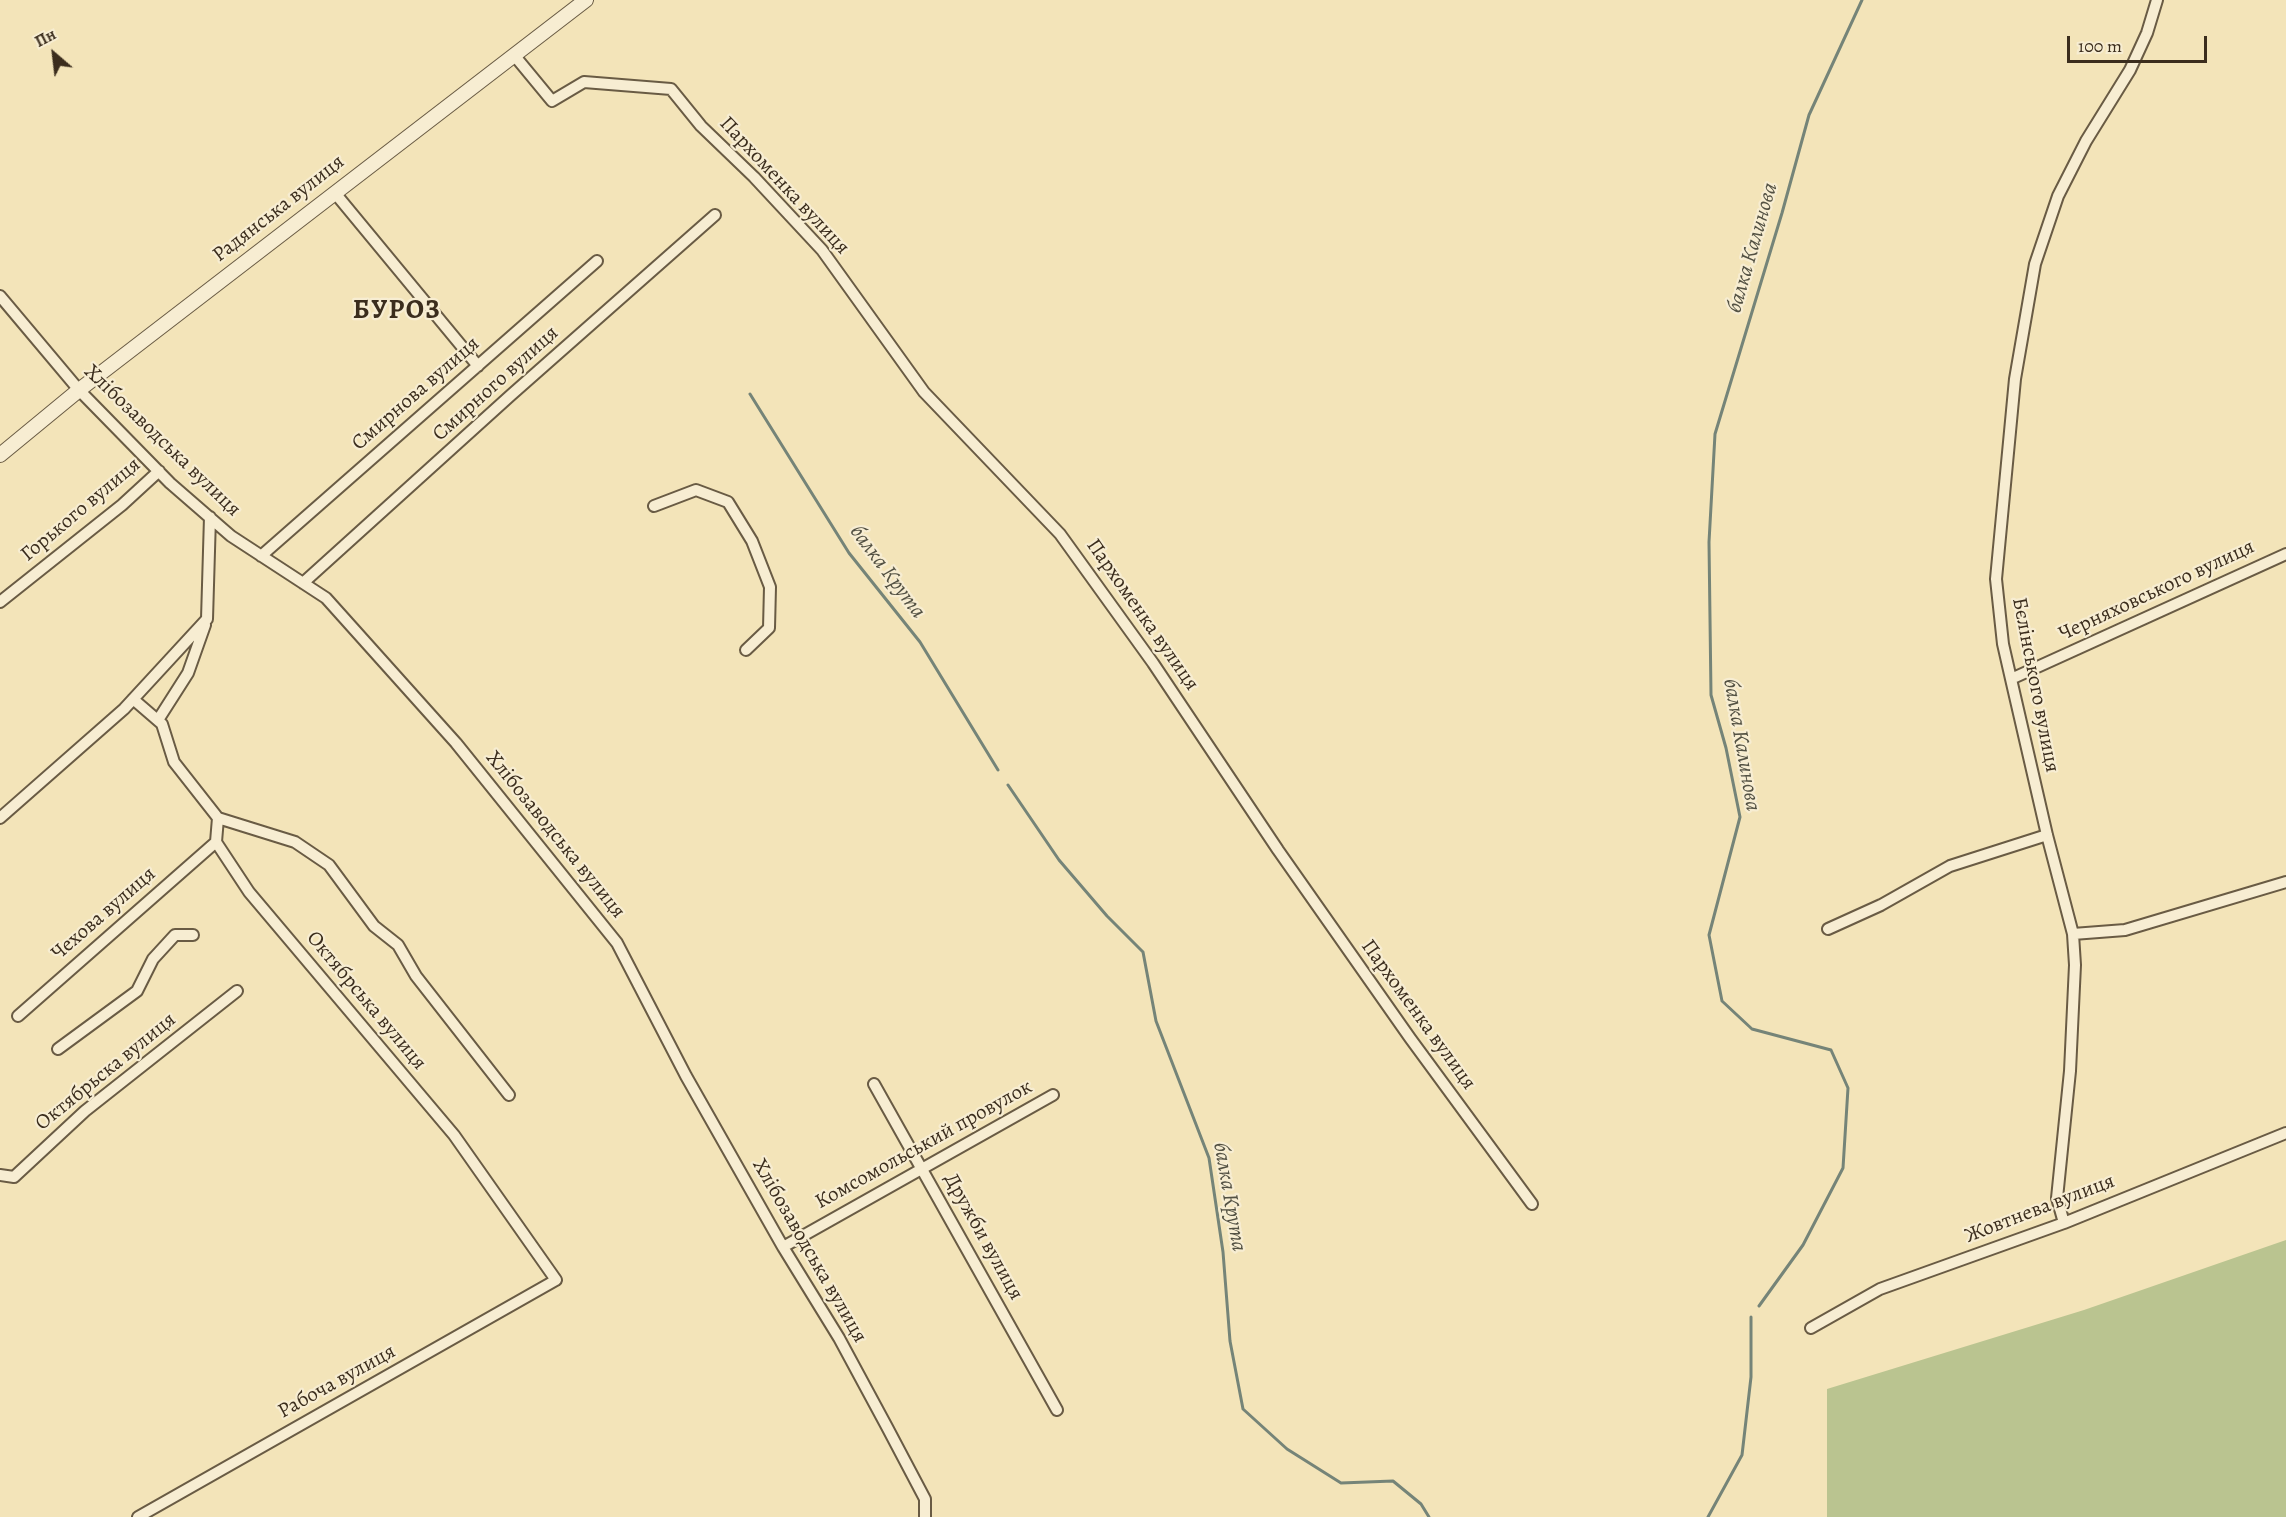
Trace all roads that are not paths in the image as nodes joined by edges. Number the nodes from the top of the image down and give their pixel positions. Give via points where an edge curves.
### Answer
1 (586, 0) edge
2 (2157, 0) edge
3 (514, 55) junction
4 (336, 193) junction
5 (715, 215) dead end
6 (597, 261) dead end
7 (0, 296) edge
8 (478, 366) junction
9 (79, 390) junction
10 (0, 455) edge
11 (159, 471) junction
12 (654, 506) dead end
13 (210, 517) junction
14 (2286, 554) edge
15 (261, 556) junction
16 (303, 583) junction
17 (0, 602) edge
18 (207, 619) junction
19 (746, 650) dead end
20 (2011, 679) junction
21 (133, 699) junction
22 (158, 720) junction
23 (0, 818) edge
24 (218, 818) junction
25 (2047, 835) junction
26 (216, 842) junction
27 (2286, 882) edge
28 (1828, 929) dead end
29 (2073, 934) junction
30 (192, 935) dead end
31 (237, 992) dead end
32 (18, 1016) dead end
33 (58, 1049) dead end
34 (874, 1084) dead end
35 (510, 1095) dead end
36 (1053, 1095) dead end
37 (2286, 1133) edge
38 (922, 1168) junction
39 (0, 1175) edge
40 (1532, 1204) dead end
41 (2064, 1222) junction
42 (783, 1247) junction
43 (556, 1280) joint
44 (1811, 1328) dead end
45 (1057, 1410) dead end
46 (138, 1517) edge
47 (925, 1517) edge

1 - 3 street, Радянська вулиця
2 - 20 street, Бєлінського вулиця via 2130,70 2058,196 2035,264 2015,379 1996,579
3 - 4 street, Радянська вулиця
3 - 40 street, Пархоменка вулиця via 552,101 584,82 671,89 701,126 822,250 924,392 1060,534 1153,663 1283,858
4 - 8 street
4 - 9 street, Радянська вулиця
5 - 16 street, Смирного вулиця
6 - 8 street, Смирнова вулиця
7 - 9 street, Хлібозаводська вулиця
8 - 15 street, Смирнова вулиця
9 - 10 street, Радянська вулиця
9 - 11 street, Хлібозаводська вулиця
11 - 13 street, Хлібозаводська вулиця
11 - 17 street, Горького вулиця
12 - 19 street via 696,490 728,502 752,541 770,587 769,628
13 - 15 street, Хлібозаводська вулиця
13 - 18 street
14 - 20 street, Черняховського вулиця
15 - 16 street, Хлібозаводська вулиця
16 - 42 street, Хлібозаводська вулиця via 326,598 456,743 617,943 686,1076
18 - 21 street
18 - 22 street via 188,673
20 - 25 street, Бєлінського вулиця
21 - 22 street
21 - 23 street
22 - 24 street via 174,762
24 - 26 street
24 - 35 street via 295,842 329,865 374,926 398,945 416,976
25 - 28 street via 1950,866
25 - 29 street, Бєлінського вулиця
26 - 32 street, Чехова вулиця
26 - 43 street, Октябрська вулиця via 249,892 454,1135
27 - 29 street via 2125,930
29 - 41 street, Бєлінського вулиця via 2070,1071 2057,1198
30 - 33 street via 175,935 153,959 137,991
31 - 39 street, Октябрьска вулиця via 92,1105 14,1177
34 - 38 street, Дружби вулиця
36 - 38 street, Комсомольський провулок
37 - 41 street, Жовтнева вулиця
38 - 42 street, Комсомольський провулок
38 - 45 street, Дружби вулиця
41 - 44 street, Жовтнева вулиця via 1880,1289
42 - 47 street, Хлібозаводська вулиця via 839,1338 925,1499
43 - 46 street, Рабоча вулиця

